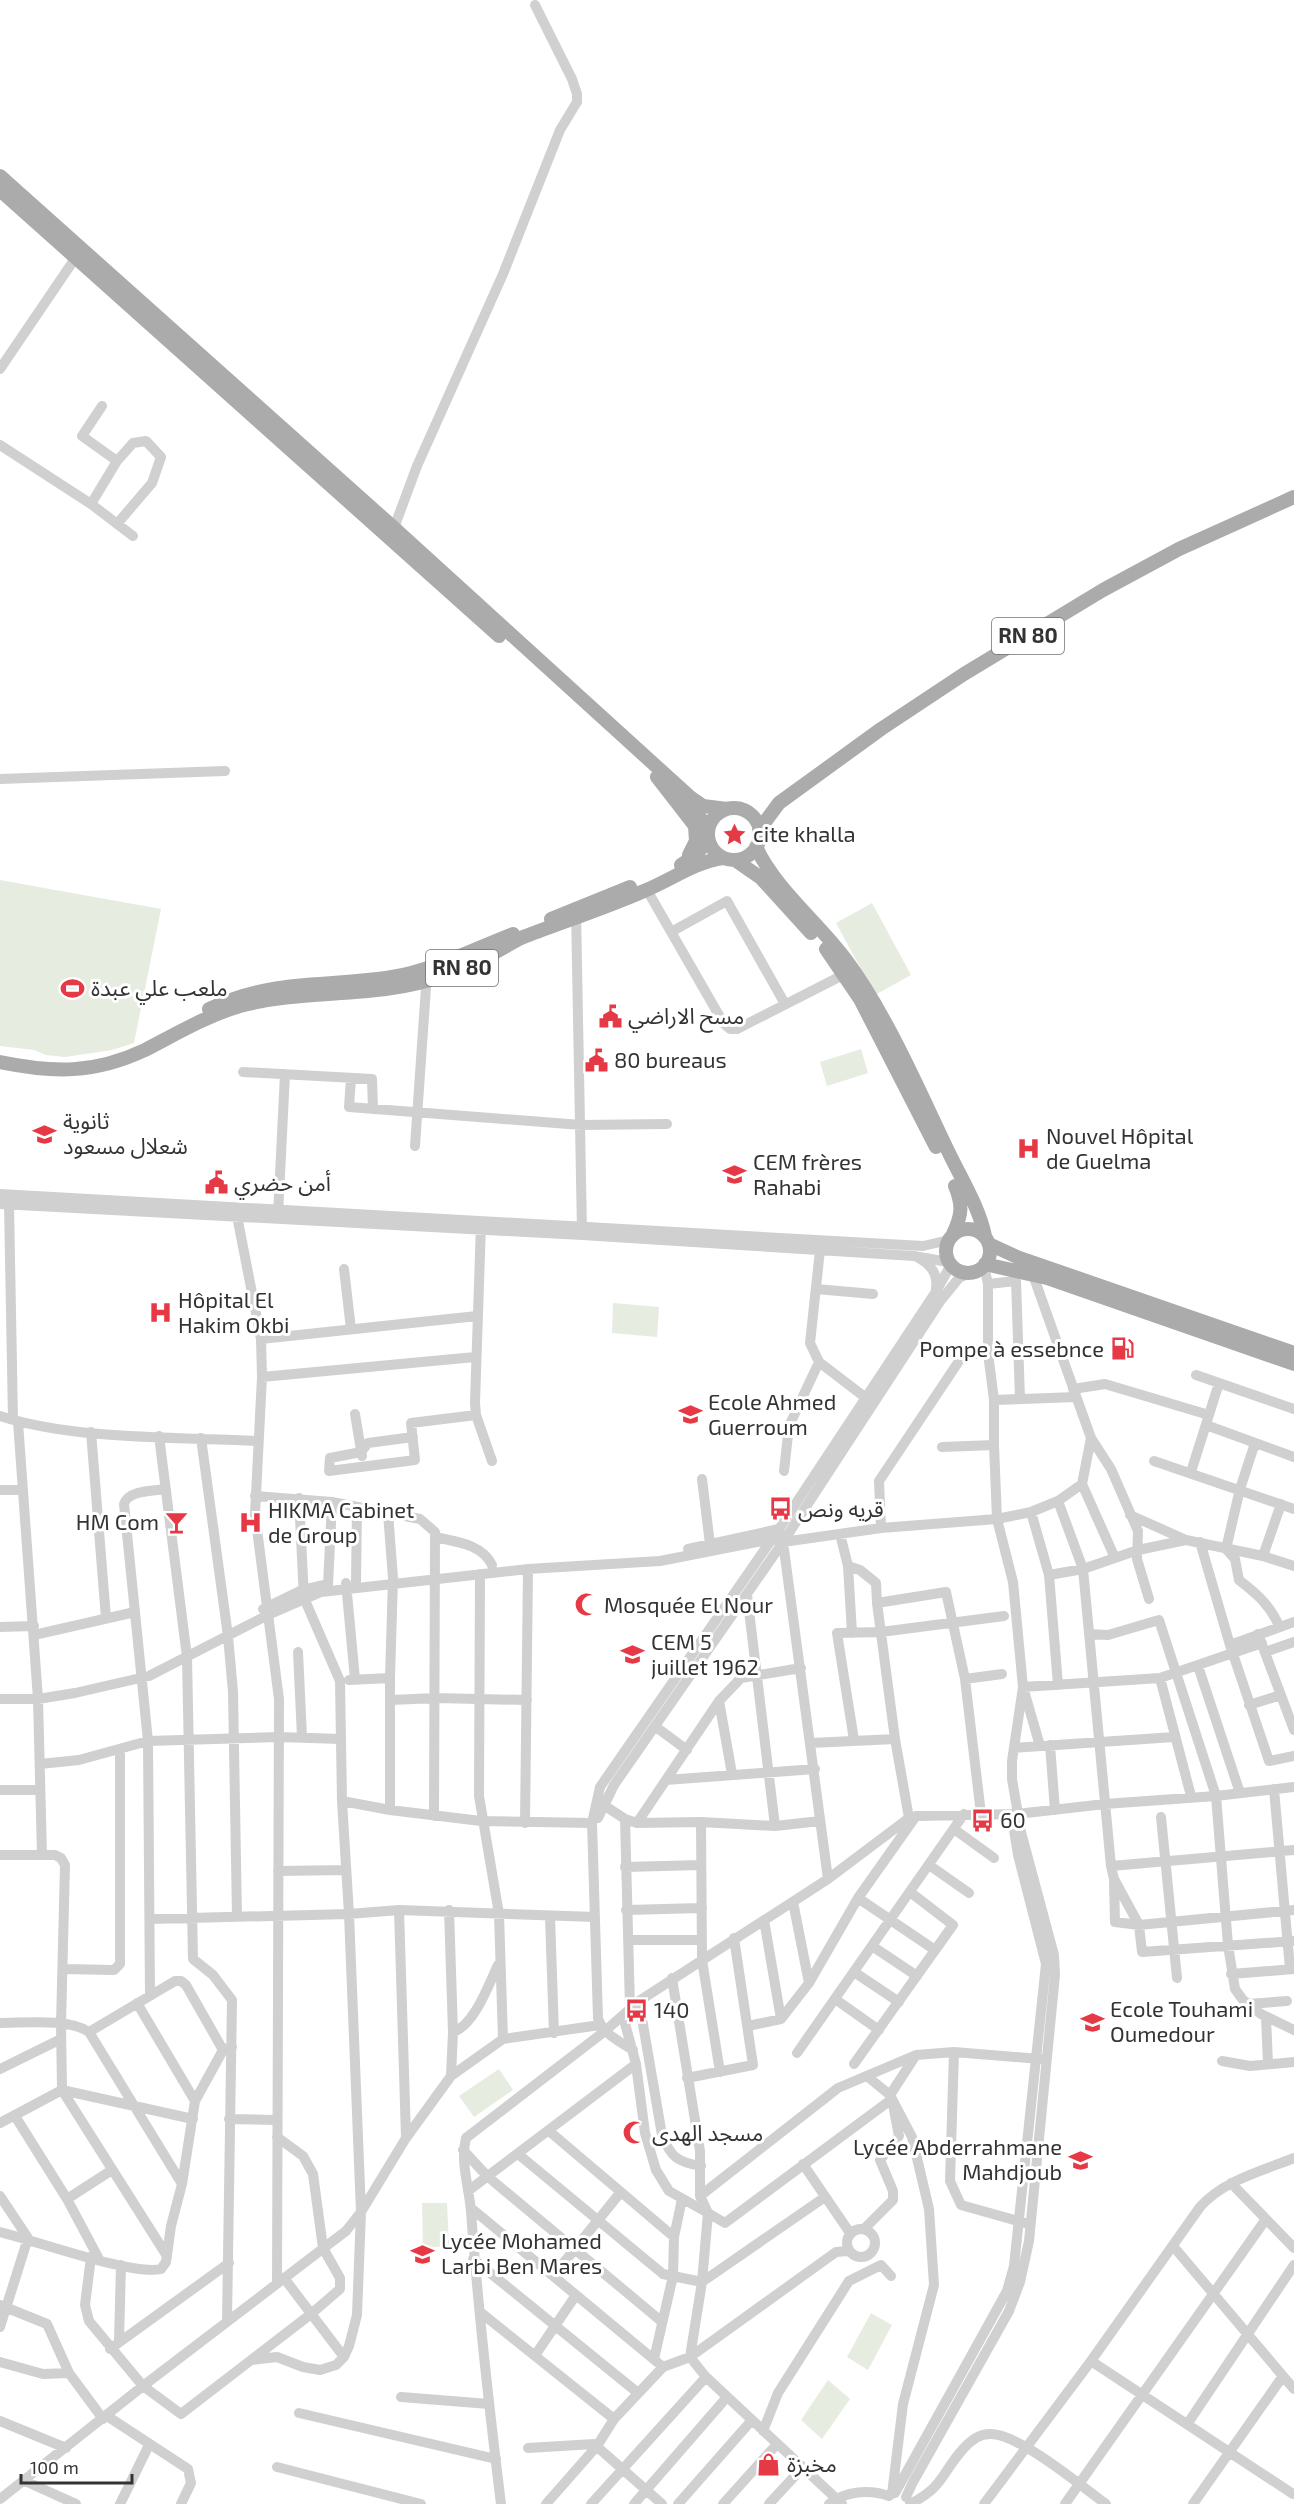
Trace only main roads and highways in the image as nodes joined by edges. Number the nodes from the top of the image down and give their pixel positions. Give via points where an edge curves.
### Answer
1 (0, 176) edge
2 (0, 190) edge
3 (1294, 497) edge
4 (657, 777) junction
5 (779, 803) junction
6 (727, 809) junction
7 (743, 810) junction
8 (759, 830) junction
9 (708, 836) junction
10 (756, 847) junction
11 (729, 859) junction
12 (684, 864) junction
13 (576, 914) junction
14 (0, 1062) edge
15 (951, 1237) junction
16 (987, 1240) junction
17 (984, 1265) junction
18 (1294, 1353) edge
19 (1294, 1364) edge

1 - 6 main road via 690,797 703,806
2 - 4 main road
3 - 5 main road, RN 80 via 1179,549 1103,590 926,698
4 - 9 main road via 701,819
4 - 12 main road via 695,826 696,841
5 - 7 main road, RN 80
5 - 8 main road, RN 80
6 - 7 main road
6 - 9 main road via 714,818
7 - 8 main road via 756,821
8 - 10 main road
9 - 11 main road via 716,854
9 - 12 main road, RN 80 via 700,852
10 - 11 main road via 751,853
10 - 16 main road via 770,871 846,960 874,1004 932,1118
11 - 13 main road, RN 80 via 700,864 647,890
11 - 15 main road via 761,878 845,974 962,1202 961,1216
12 - 13 main road, RN 80
13 - 14 main road, RN 80 via 481,960 378,991 315,995 238,1007 186,1027 145,1050 87,1069 54,1071
15 - 16 main road via 970,1229
15 - 17 main road via 946,1250 950,1264 963,1273
16 - 17 main road via 990,1252
16 - 18 main road via 1017,1257
17 - 19 main road via 1034,1275

